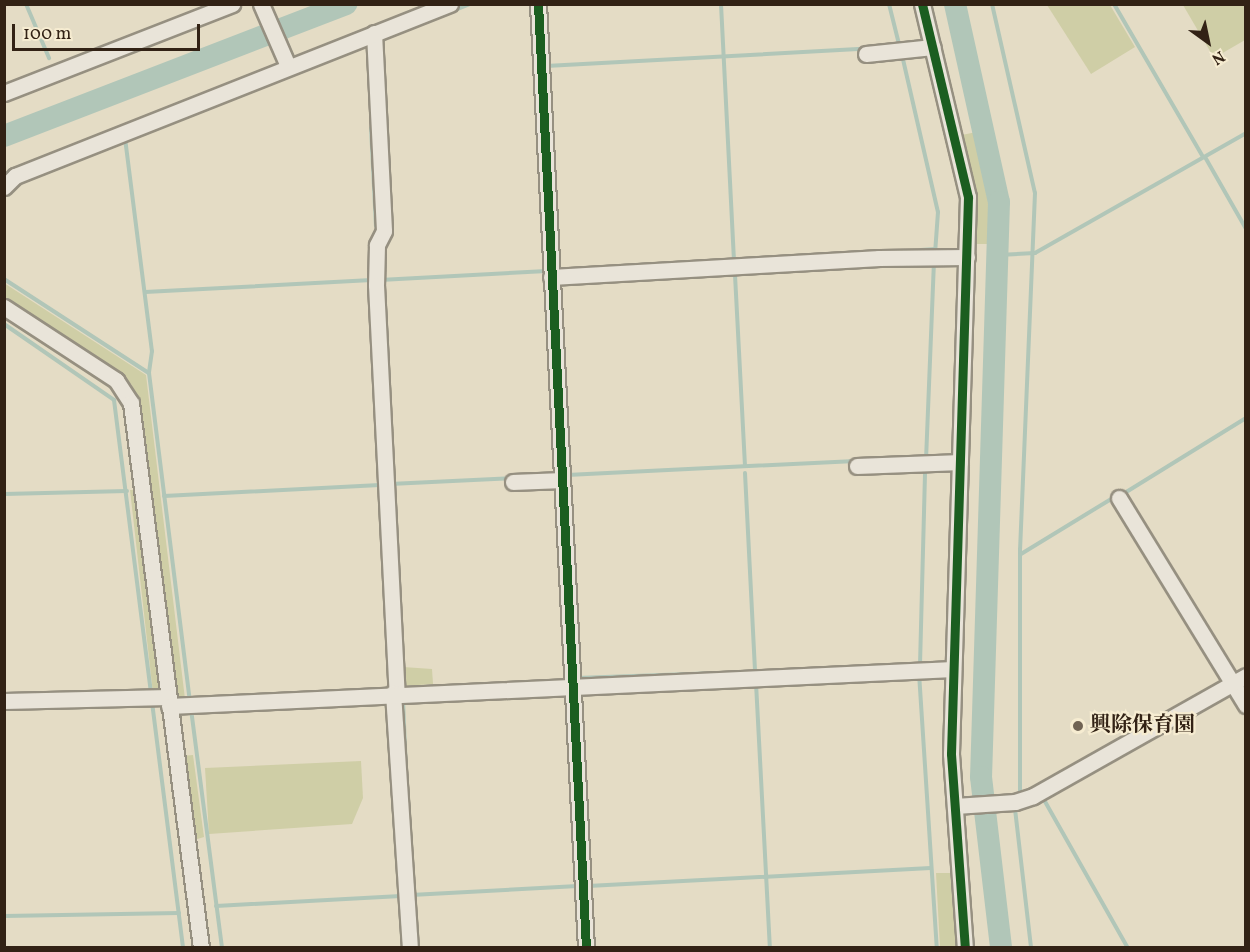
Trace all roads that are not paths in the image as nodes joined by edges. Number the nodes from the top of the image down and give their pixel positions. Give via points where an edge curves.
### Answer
1 (232, 4) edge
2 (261, 4) edge
3 (450, 4) edge
4 (538, 4) edge
5 (922, 4) edge
6 (375, 38) junction
7 (933, 47) junction
8 (866, 54) dead end
9 (288, 66) junction
10 (4, 93) edge
11 (4, 188) edge
12 (967, 257) junction
13 (551, 277) junction
14 (4, 307) edge
15 (960, 462) junction
16 (857, 466) dead end
17 (562, 480) junction
18 (513, 482) dead end
19 (1119, 498) dead end
20 (953, 669) junction
21 (1239, 680) edge
22 (573, 684) junction
23 (398, 691) junction
24 (160, 700) junction
25 (4, 701) edge
26 (1245, 705) edge
27 (955, 806) junction
28 (201, 948) edge
29 (410, 948) edge
30 (586, 948) edge
31 (965, 948) edge

1 - 10 street
2 - 9 street
3 - 6 street
4 - 13 street
5 - 7 street
6 - 9 street
6 - 23 street via 384,231 377,245 376,285
7 - 8 street
7 - 12 street via 966,180
9 - 11 street via 15,176
12 - 13 street
12 - 15 street
13 - 17 street
14 - 24 street via 126,390
15 - 16 street
15 - 20 street
17 - 18 street
17 - 22 street
19 - 21 street
20 - 22 street
20 - 27 street
21 - 26 street
21 - 27 street via 1042,791 994,804
22 - 23 street
22 - 30 street
23 - 24 street via 190,705
23 - 29 street
24 - 25 street
24 - 28 street
27 - 31 street

